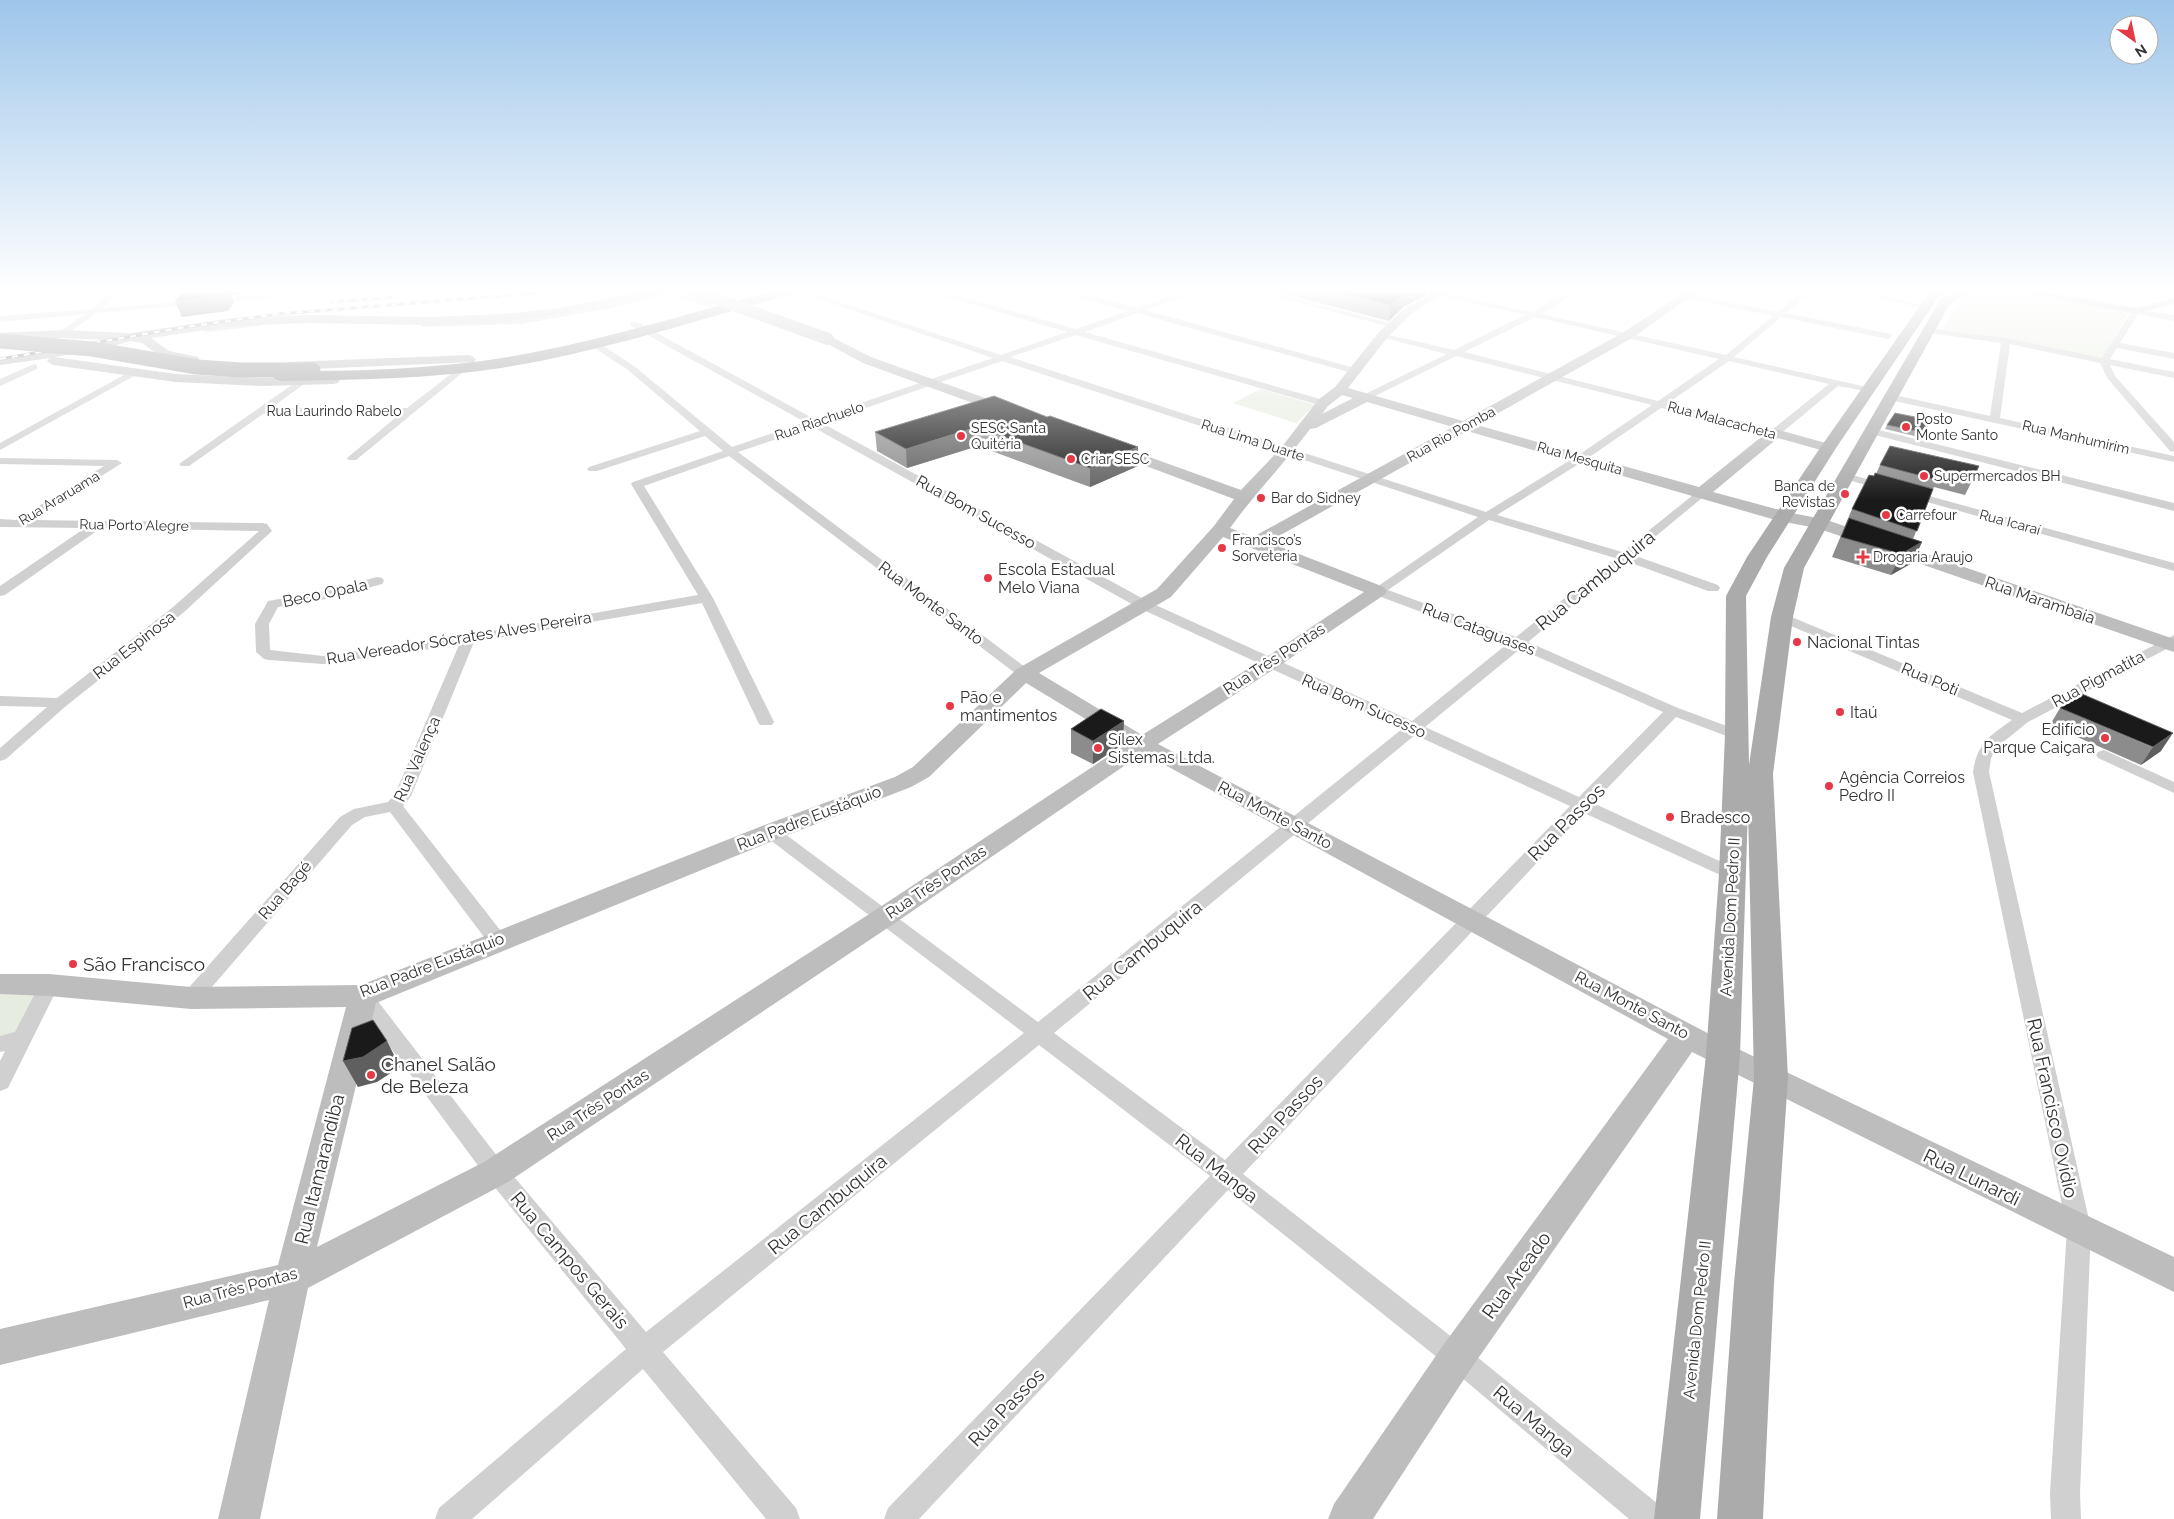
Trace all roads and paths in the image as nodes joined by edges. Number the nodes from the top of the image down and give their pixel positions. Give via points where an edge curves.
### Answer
1 (68, 360) edge
2 (83, 360) edge
3 (111, 360) edge
4 (154, 360) edge
5 (199, 360) edge
6 (481, 360) edge
7 (507, 360) edge
8 (619, 360) edge
9 (700, 360) edge
10 (867, 360) edge
11 (995, 360) edge
12 (1012, 360) edge
13 (1176, 360) edge
14 (1315, 360) edge
15 (1364, 360) edge
16 (1440, 360) edge
17 (1477, 360) edge
18 (1584, 360) edge
19 (1725, 360) edge
20 (1741, 360) edge
21 (1889, 360) edge
22 (1912, 360) edge
23 (2003, 360) edge
24 (2094, 360) edge
25 (0, 361) edge
26 (34, 362) junction
27 (2104, 362) junction
28 (467, 363) junction
29 (109, 369) junction
30 (1355, 371) junction
31 (133, 372) junction
32 (308, 376) junction
33 (2174, 376) edge
34 (1553, 377) junction
35 (931, 382) junction
36 (0, 383) edge
37 (1836, 383) junction
38 (1340, 390) junction
39 (1868, 390) junction
40 (1890, 397) junction
41 (1366, 398) junction
42 (1323, 403) junction
43 (1660, 404) junction
44 (260, 411) junction
45 (409, 411) junction
46 (1024, 416) edge
47 (1995, 419) junction
48 (815, 423) junction
49 (1465, 425) junction
50 (1303, 428) junction
51 (1871, 430) junction
52 (707, 432) junction
53 (1774, 433) junction
54 (1098, 444) edge
55 (0, 447) edge
56 (1828, 448) junction
57 (2174, 449) edge
58 (1286, 451) junction
59 (731, 452) junction
60 (352, 458) dead end
61 (1581, 458) junction
62 (2174, 459) edge
63 (0, 461) edge
64 (184, 464) dead end
65 (594, 469) dead end
66 (1845, 476) junction
67 (1371, 479) junction
68 (1702, 493) junction
69 (1244, 497) junction
70 (2174, 507) edge
71 (1486, 516) junction
72 (1785, 517) junction
73 (0, 523) edge
74 (18, 523) junction
75 (100, 524) junction
76 (1821, 524) junction
77 (1220, 530) junction
78 (266, 531) joint
79 (0, 534) edge
80 (1254, 543) junction
81 (1622, 556) junction
82 (2174, 567) edge
83 (377, 581) dead end
84 (1713, 588) dead end
85 (1378, 591) junction
86 (0, 592) edge
87 (706, 598) junction
88 (274, 604) joint
89 (1144, 605) junction
90 (1782, 616) junction
91 (468, 638) junction
92 (2171, 642) edge
93 (1518, 643) junction
94 (1269, 664) junction
95 (1024, 673) junction
96 (0, 701) edge
97 (61, 703) junction
98 (1674, 711) junction
99 (2023, 719) junction
100 (766, 722) dead end
101 (1414, 728) junction
102 (1737, 735) junction
103 (1142, 744) junction
104 (2104, 755) dead end
105 (0, 756) edge
106 (2174, 788) edge
107 (394, 806) junction
108 (1581, 806) junction
109 (1295, 826) junction
110 (771, 832) junction
111 (1733, 874) junction
112 (883, 918) junction
113 (1470, 919) junction
114 (497, 940) junction
115 (0, 984) edge
116 (49, 984) junction
117 (362, 996) junction
118 (191, 998) junction
119 (1039, 1033) junction
120 (1688, 1035) junction
121 (21, 1040) junction
122 (0, 1044) edge
123 (1723, 1055) junction
124 (1770, 1078) junction
125 (0, 1082) edge
126 (496, 1172) junction
127 (1227, 1176) junction
128 (2079, 1229) junction
129 (2174, 1275) edge
130 (292, 1278) junction
131 (0, 1347) edge
132 (644, 1350) junction
133 (1457, 1357) junction
134 (239, 1519) edge
135 (450, 1519) edge
136 (785, 1519) edge
137 (899, 1519) edge
138 (1349, 1519) edge
139 (1652, 1519) edge
140 (1677, 1519) edge
141 (1740, 1519) edge
142 (2066, 1519) edge

1 - 26 main road
2 - 29 main road
3 - 28 highway via 183,372 230,375 345,375
4 - 32 highway, bridge via 197,367
5 - 28 main road via 228,365 276,366
6 - 28 highway
7 - 28 highway
8 - 52 street, Rua Monte Santo
9 - 48 street, Rua Bom Sucesso
10 - 35 main road
11 - 35 street, Rua Riachuelo
12 - 58 street, Rua Lima Duarte
13 - 42 street
14 - 30 street
15 - 30 main road, Rua Padre Eustáquio
16 - 41 street
17 - 34 street, Rua Malacacheta
18 - 34 main road, Rua Rio Pomba
19 - 43 street, Rua Três Pontas
20 - 37 street
21 - 39 main road, Avenida Dom Pedro II
22 - 40 main road, Avenida Dom Pedro II
23 - 47 street
24 - 27 street
25 - 26 main road
26 - 29 main road
26 - 36 street
27 - 33 street
27 - 57 street via 2111,377
28 - 32 highway
28 - 45 street
29 - 31 main road
30 - 38 main road, Rua Padre Eustáquio
31 - 32 main road via 222,381
31 - 55 street
32 - 44 street
34 - 43 street, Rua Malacacheta
34 - 49 main road, Rua Rio Pomba
35 - 46 main road
35 - 48 street, Rua Riachuelo
37 - 39 street
37 - 53 street, Rua Cambuquira
38 - 41 main road, Rua Mesquita
38 - 42 main road, Rua Padre Eustáquio
39 - 56 main road, Avenida Dom Pedro II
40 - 47 street, Rua Manhumirim
40 - 51 main road, Avenida Dom Pedro II
41 - 49 main road, Rua Mesquita
41 - 50 main road
42 - 50 main road, Rua Padre Eustáquio
43 - 53 street, Rua Malacacheta
43 - 61 street, Rua Três Pontas
44 - 45 street, Rua Laurindo Rabelo
44 - 64 street
45 - 60 street
47 - 62 street, Rua Manhumirim
48 - 59 street, Rua Riachuelo
48 - 89 street, Rua Bom Sucesso
49 - 61 main road, Rua Mesquita
49 - 67 main road, Rua Rio Pomba
50 - 58 main road, Rua Padre Eustáquio
51 - 66 main road, Avenida Dom Pedro II
51 - 70 street
52 - 59 street, Rua Monte Santo
52 - 65 street
53 - 56 main road, Rua Malacacheta
53 - 68 main road, Rua Cambuquira
54 - 69 main road
56 - 72 main road, Avenida Dom Pedro II
58 - 67 street, Rua Lima Duarte
58 - 69 main road, Rua Padre Eustáquio
59 - 87 street, Rua Riachuelo via 637,484
59 - 95 street, Rua Monte Santo
61 - 68 main road, Rua Mesquita
61 - 71 street, Rua Três Pontas
63 - 74 street, Rua Araruama via 117,463
66 - 76 main road, Avenida Dom Pedro II
66 - 82 street, Rua Icaraí
67 - 71 street, Rua Lima Duarte
67 - 80 main road, Rua Rio Pomba
68 - 72 main road, Rua Mesquita
68 - 81 street, Rua Cambuquira
69 - 77 main road, Rua Padre Eustáquio
71 - 81 street, Rua Lima Duarte
71 - 85 street, Rua Três Pontas
72 - 76 main road, Rua Mesquita
72 - 102 main road, Avenida Dom Pedro II via 1757,557 1736,596
73 - 74 street, Rua Porto Alegre
74 - 75 street, Rua Porto Alegre
74 - 79 street, Rua Araruama
75 - 78 street, Rua Porto Alegre via 263,528
75 - 86 street
76 - 90 main road, Avenida Dom Pedro II via 1794,568
76 - 92 main road, Rua Marambaia
77 - 80 main road, Rua Cataguases
77 - 89 main road, Rua Padre Eustáquio via 1164,593
78 - 97 street, Rua Espinosa via 178,610
80 - 85 main road, Rua Cataguases
81 - 84 street, Rua Lima Duarte
81 - 93 street, Rua Cambuquira
83 - 88 street, Beco Opala via 332,594
85 - 93 street, Rua Cataguases
85 - 94 main road, Rua Três Pontas
87 - 91 street, Rua Vereador Sócrates Alves Pereira
87 - 100 street
88 - 91 street, Rua Vereador Sócrates Alves Pereira via 262,624 263,652 269,656 323,660
89 - 94 street, Rua Bom Sucesso
89 - 95 main road, Rua Padre Eustáquio
90 - 99 street, Rua Poti
90 - 124 main road, Avenida Dom Pedro II via 1760,774
91 - 107 street, Rua Valença via 404,796
92 - 99 street, Rua Pigmatita
93 - 98 street, Rua Cataguases
93 - 101 street, Rua Cambuquira
94 - 101 street, Rua Bom Sucesso
94 - 103 main road, Rua Três Pontas
95 - 103 main road, Rua Monte Santo
95 - 110 main road, Rua Padre Eustáquio via 921,772 903,782
96 - 97 street
97 - 105 street, Rua Espinosa
98 - 102 street, Rua Cataguases
98 - 108 street, Rua Passos
99 - 128 street, Rua Francisco Ovídio via 1990,744 1981,772
101 - 108 street, Rua Bom Sucesso
101 - 109 street, Rua Cambuquira
102 - 111 main road, Avenida Dom Pedro II
103 - 109 main road, Rua Monte Santo
103 - 112 main road, Rua Três Pontas
104 - 106 street
107 - 114 street, Rua Valença
107 - 118 street, Rua Bagé via 360,813 346,821
108 - 111 street, Rua Bom Sucesso
108 - 113 street, Rua Passos
109 - 113 main road, Rua Monte Santo
109 - 119 street, Rua Cambuquira
110 - 112 street, Rua Manga
110 - 114 main road, Rua Padre Eustáquio
111 - 123 main road, Avenida Dom Pedro II
112 - 119 street, Rua Manga
112 - 126 main road, Rua Três Pontas
113 - 120 main road, Rua Monte Santo
113 - 127 street, Rua Passos
114 - 117 main road, Rua Padre Eustáquio
115 - 116 main road, Rua Padre Eustáquio
116 - 118 main road, Rua Padre Eustáquio
116 - 121 street
117 - 118 main road, Rua Padre Eustáquio
117 - 126 street, Rua Campos Gerais
117 - 130 main road, Rua Itamarandiba
119 - 127 street, Rua Manga
119 - 132 street, Rua Cambuquira
120 - 123 main road, Rua Monte Santo
120 - 133 main road, Rua Areado
121 - 122 street
121 - 125 street
123 - 124 main road, Rua Monte Santo
123 - 140 main road, Avenida Dom Pedro II
124 - 128 main road, Rua Lunardi
124 - 141 main road, Avenida Dom Pedro II
126 - 130 main road, Rua Três Pontas
126 - 132 street, Rua Campos Gerais
127 - 133 street, Rua Manga
127 - 137 street, Rua Passos
128 - 129 main road, Rua Lunardi
128 - 142 street, Rua Francisco Ovídio
130 - 131 main road, Rua Três Pontas
130 - 134 main road, Rua Itamarandiba
132 - 135 street, Rua Cambuquira
132 - 136 street, Rua Campos Gerais
133 - 138 main road, Rua Areado
133 - 139 street, Rua Manga

